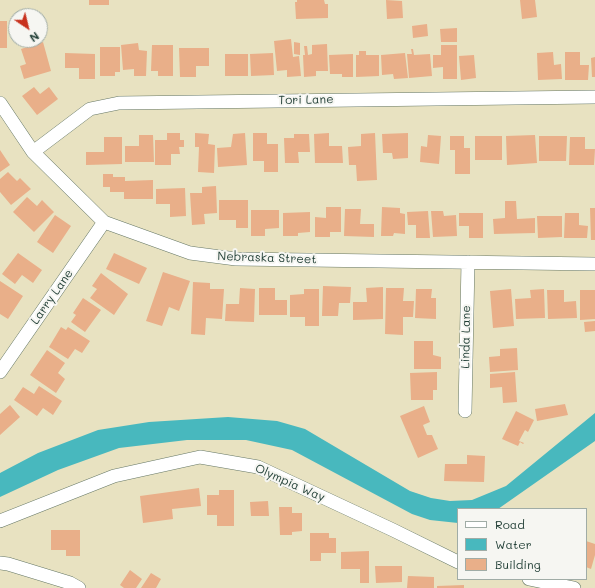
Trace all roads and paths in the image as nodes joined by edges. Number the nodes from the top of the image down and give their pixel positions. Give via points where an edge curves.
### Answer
1 (595, 97) edge
2 (0, 103) edge
3 (33, 152) junction
4 (104, 222) junction
5 (468, 262) junction
6 (595, 264) edge
7 (0, 372) edge
8 (464, 411) dead end
9 (0, 521) edge
10 (457, 562) edge
11 (0, 563) edge
12 (534, 580) edge
13 (79, 588) edge
14 (574, 588) edge

1 - 3 street, Tori Lane via 119,103 90,109
2 - 3 street, Nebraska Street
3 - 4 street, Nebraska Street
4 - 5 street, Nebraska Street via 190,253 236,259
4 - 7 street, Larry Lane
5 - 6 street, Nebraska Street
5 - 8 street, Linda Lane
9 - 10 street, Olympia Way via 114,476 200,457 258,467
11 - 13 street via 70,583
12 - 14 street

